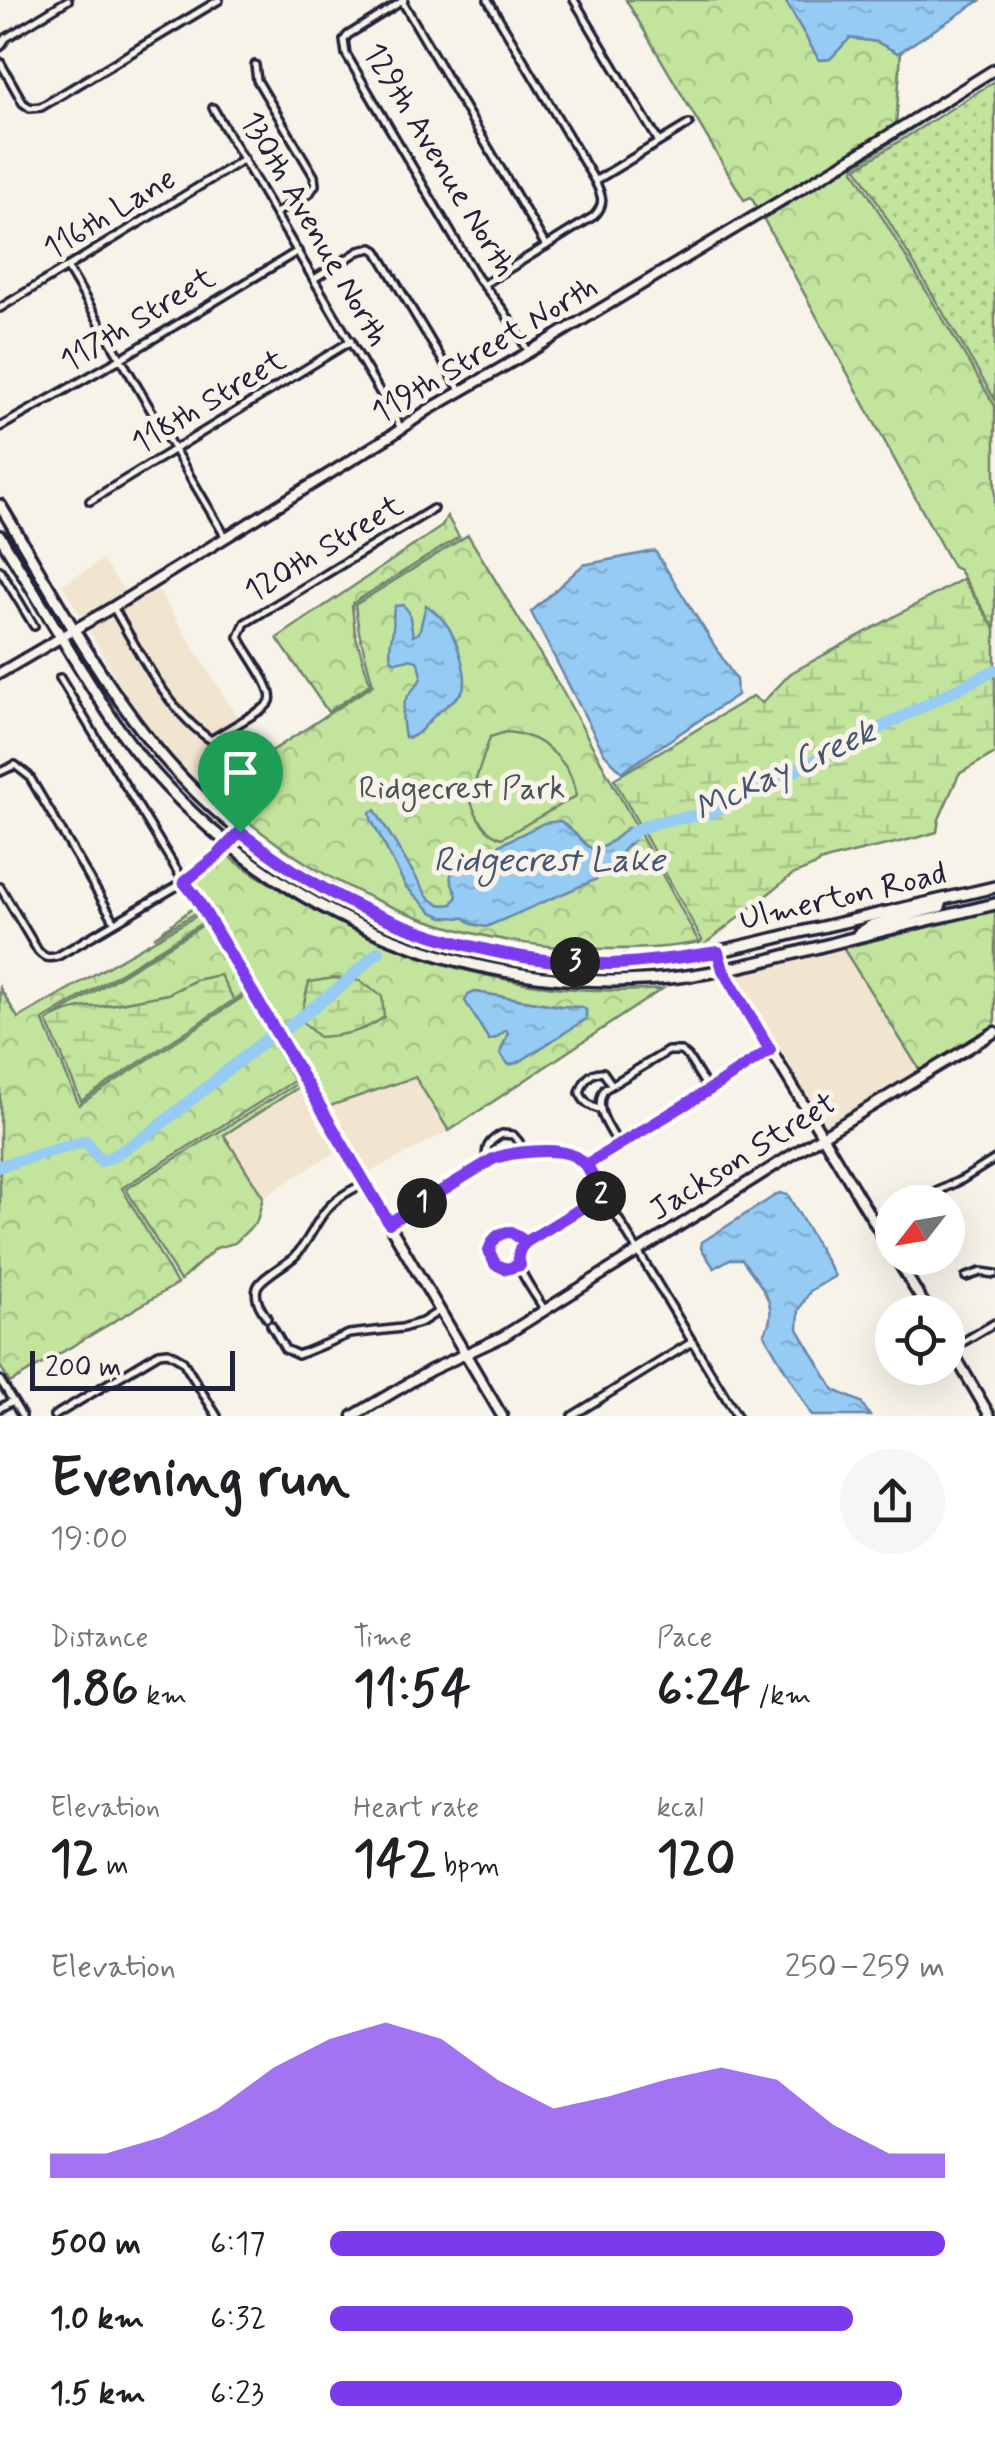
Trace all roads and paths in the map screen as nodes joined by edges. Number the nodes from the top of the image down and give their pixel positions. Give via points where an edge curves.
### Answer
1 (68, 0) edge
2 (219, 0) edge
3 (488, 0) edge
4 (574, 0) edge
5 (403, 1) edge
6 (0, 47) edge
7 (0, 62) edge
8 (255, 65) dead end
9 (995, 69) edge
10 (214, 108) dead end
11 (688, 124) dead end
12 (659, 142) junction
13 (244, 159) junction
14 (595, 182) junction
15 (276, 213) junction
16 (546, 246) junction
17 (298, 251) junction
18 (67, 267) junction
19 (314, 279) junction
20 (483, 285) junction
21 (0, 308) edge
22 (350, 342) junction
23 (529, 352) junction
24 (120, 359) junction
25 (460, 390) junction
26 (0, 426) edge
27 (401, 428) junction
28 (174, 448) junction
29 (90, 501) dead end
30 (0, 505) edge
31 (433, 509) dead end
32 (0, 536) edge
33 (225, 536) junction
34 (0, 570) edge
35 (113, 608) junction
36 (34, 626) dead end
37 (74, 629) junction
38 (61, 637) junction
39 (0, 674) edge
40 (60, 678) dead end
41 (0, 772) edge
42 (240, 832) junction
43 (228, 845) junction
44 (184, 882) junction
45 (0, 887) edge
46 (995, 887) edge
47 (943, 899) junction
48 (995, 904) edge
49 (115, 922) junction
50 (852, 938) junction
51 (718, 952) junction
52 (723, 970) junction
53 (995, 1032) edge
54 (770, 1050) junction
55 (612, 1085) junction
56 (709, 1090) junction
57 (600, 1109) junction
58 (822, 1136) junction
59 (619, 1145) junction
60 (522, 1153) junction
61 (995, 1160) edge
62 (488, 1162) junction
63 (586, 1165) junction
64 (365, 1183) junction
65 (951, 1185) edge
66 (603, 1195) junction
67 (389, 1223) junction
68 (875, 1224) edge
69 (526, 1242) junction
70 (639, 1252) junction
71 (520, 1265) junction
72 (995, 1274) edge
73 (966, 1277) dead end
74 (439, 1311) junction
75 (545, 1311) junction
76 (267, 1318) dead end
77 (995, 1323) edge
78 (271, 1325) dead end
79 (965, 1338) edge
80 (692, 1342) junction
81 (464, 1354) junction
82 (965, 1372) edge
83 (0, 1380) edge
84 (12, 1401) junction
85 (0, 1408) edge
86 (991, 1414) edge
87 (214, 1415) edge
88 (22, 1416) edge
89 (54, 1416) edge
90 (353, 1416) edge
91 (502, 1416) edge
92 (572, 1416) edge
93 (737, 1416) edge

1 - 6 street
2 - 7 street via 41,107 24,102
3 - 14 street
4 - 12 street
5 - 16 street
5 - 20 street, 129th Avenue North via 348,35 346,54
8 - 15 street via 257,80 314,176 309,194
9 - 23 street, 119th Street North
10 - 13 street, 130th Avenue North
11 - 12 street
12 - 14 street
13 - 15 street, 130th Avenue North
13 - 18 street, 116th Lane
14 - 16 street via 603,198 599,212
15 - 17 street, 130th Avenue North
16 - 20 street
17 - 19 street, 130th Avenue North
17 - 24 street, 117th Street
18 - 21 street, 116th Lane
18 - 24 street
19 - 22 street, 130th Avenue North
19 - 25 street via 372,248
20 - 23 street, 129th Avenue North
22 - 27 street, 130th Avenue North
22 - 28 street, 118th Street
23 - 25 street, 119th Street North
24 - 26 street, 117th Street
24 - 28 street
25 - 27 street, 119th Street North
27 - 33 street, 119th Street North
28 - 29 street, 118th Street
28 - 33 street
30 - 37 main road, Ulmerton Road
31 - 35 street, 120th Street via 245,623 242,644 270,701 211,740 167,694
32 - 38 main road, Ulmerton Road
33 - 35 street, 119th Street North
34 - 36 street
35 - 37 street, 119th Street North
37 - 38 street, 119th Street North
37 - 42 main road, Ulmerton Road via 150,742
38 - 39 street, 119th Street North
38 - 43 main road, Ulmerton Road via 142,758
40 - 44 street
41 - 49 street via 15,765 29,776
42 - 43 street
42 - 51 main road, Ulmerton Road via 348,901 459,942 609,964
43 - 44 street
43 - 52 main road, Ulmerton Road via 322,908 456,961 578,980
44 - 49 street
44 - 64 street
45 - 49 street via 38,951 49,958
46 - 47 main road, Ulmerton Road
47 - 50 main road via 940,907 872,925
47 - 51 main road, Ulmerton Road
48 - 50 main road, Ulmerton Road
50 - 52 main road, Ulmerton Road
51 - 52 street
52 - 54 street
53 - 58 street, Jackson Street
54 - 56 street
54 - 58 street
55 - 56 street via 676,1050 688,1056
55 - 57 street via 600,1096
55 - 57 street via 598,1072 582,1086 583,1100
56 - 59 street
57 - 59 street
58 - 68 street
58 - 70 street, Jackson Street
59 - 63 street
60 - 62 street
60 - 62 street via 513,1135 502,1134 488,1144
60 - 63 street via 560,1152
61 - 65 street
62 - 67 street
63 - 66 street
64 - 67 street
64 - 76 street via 333,1202 296,1254 260,1282 256,1292
66 - 69 street
66 - 70 street
67 - 74 street
69 - 71 street via 517,1255
69 - 71 street via 506,1232 490,1245 500,1268
70 - 75 street, Jackson Street
70 - 80 street
71 - 75 street
72 - 73 street
74 - 78 street via 422,1322 349,1334 298,1355
74 - 81 street
75 - 81 street, Jackson Street
77 - 79 street
80 - 92 street
80 - 93 street
81 - 90 street, Jackson Street
81 - 91 street
82 - 86 street
83 - 84 street
84 - 85 street
84 - 88 street
87 - 89 street via 186,1365 168,1352

